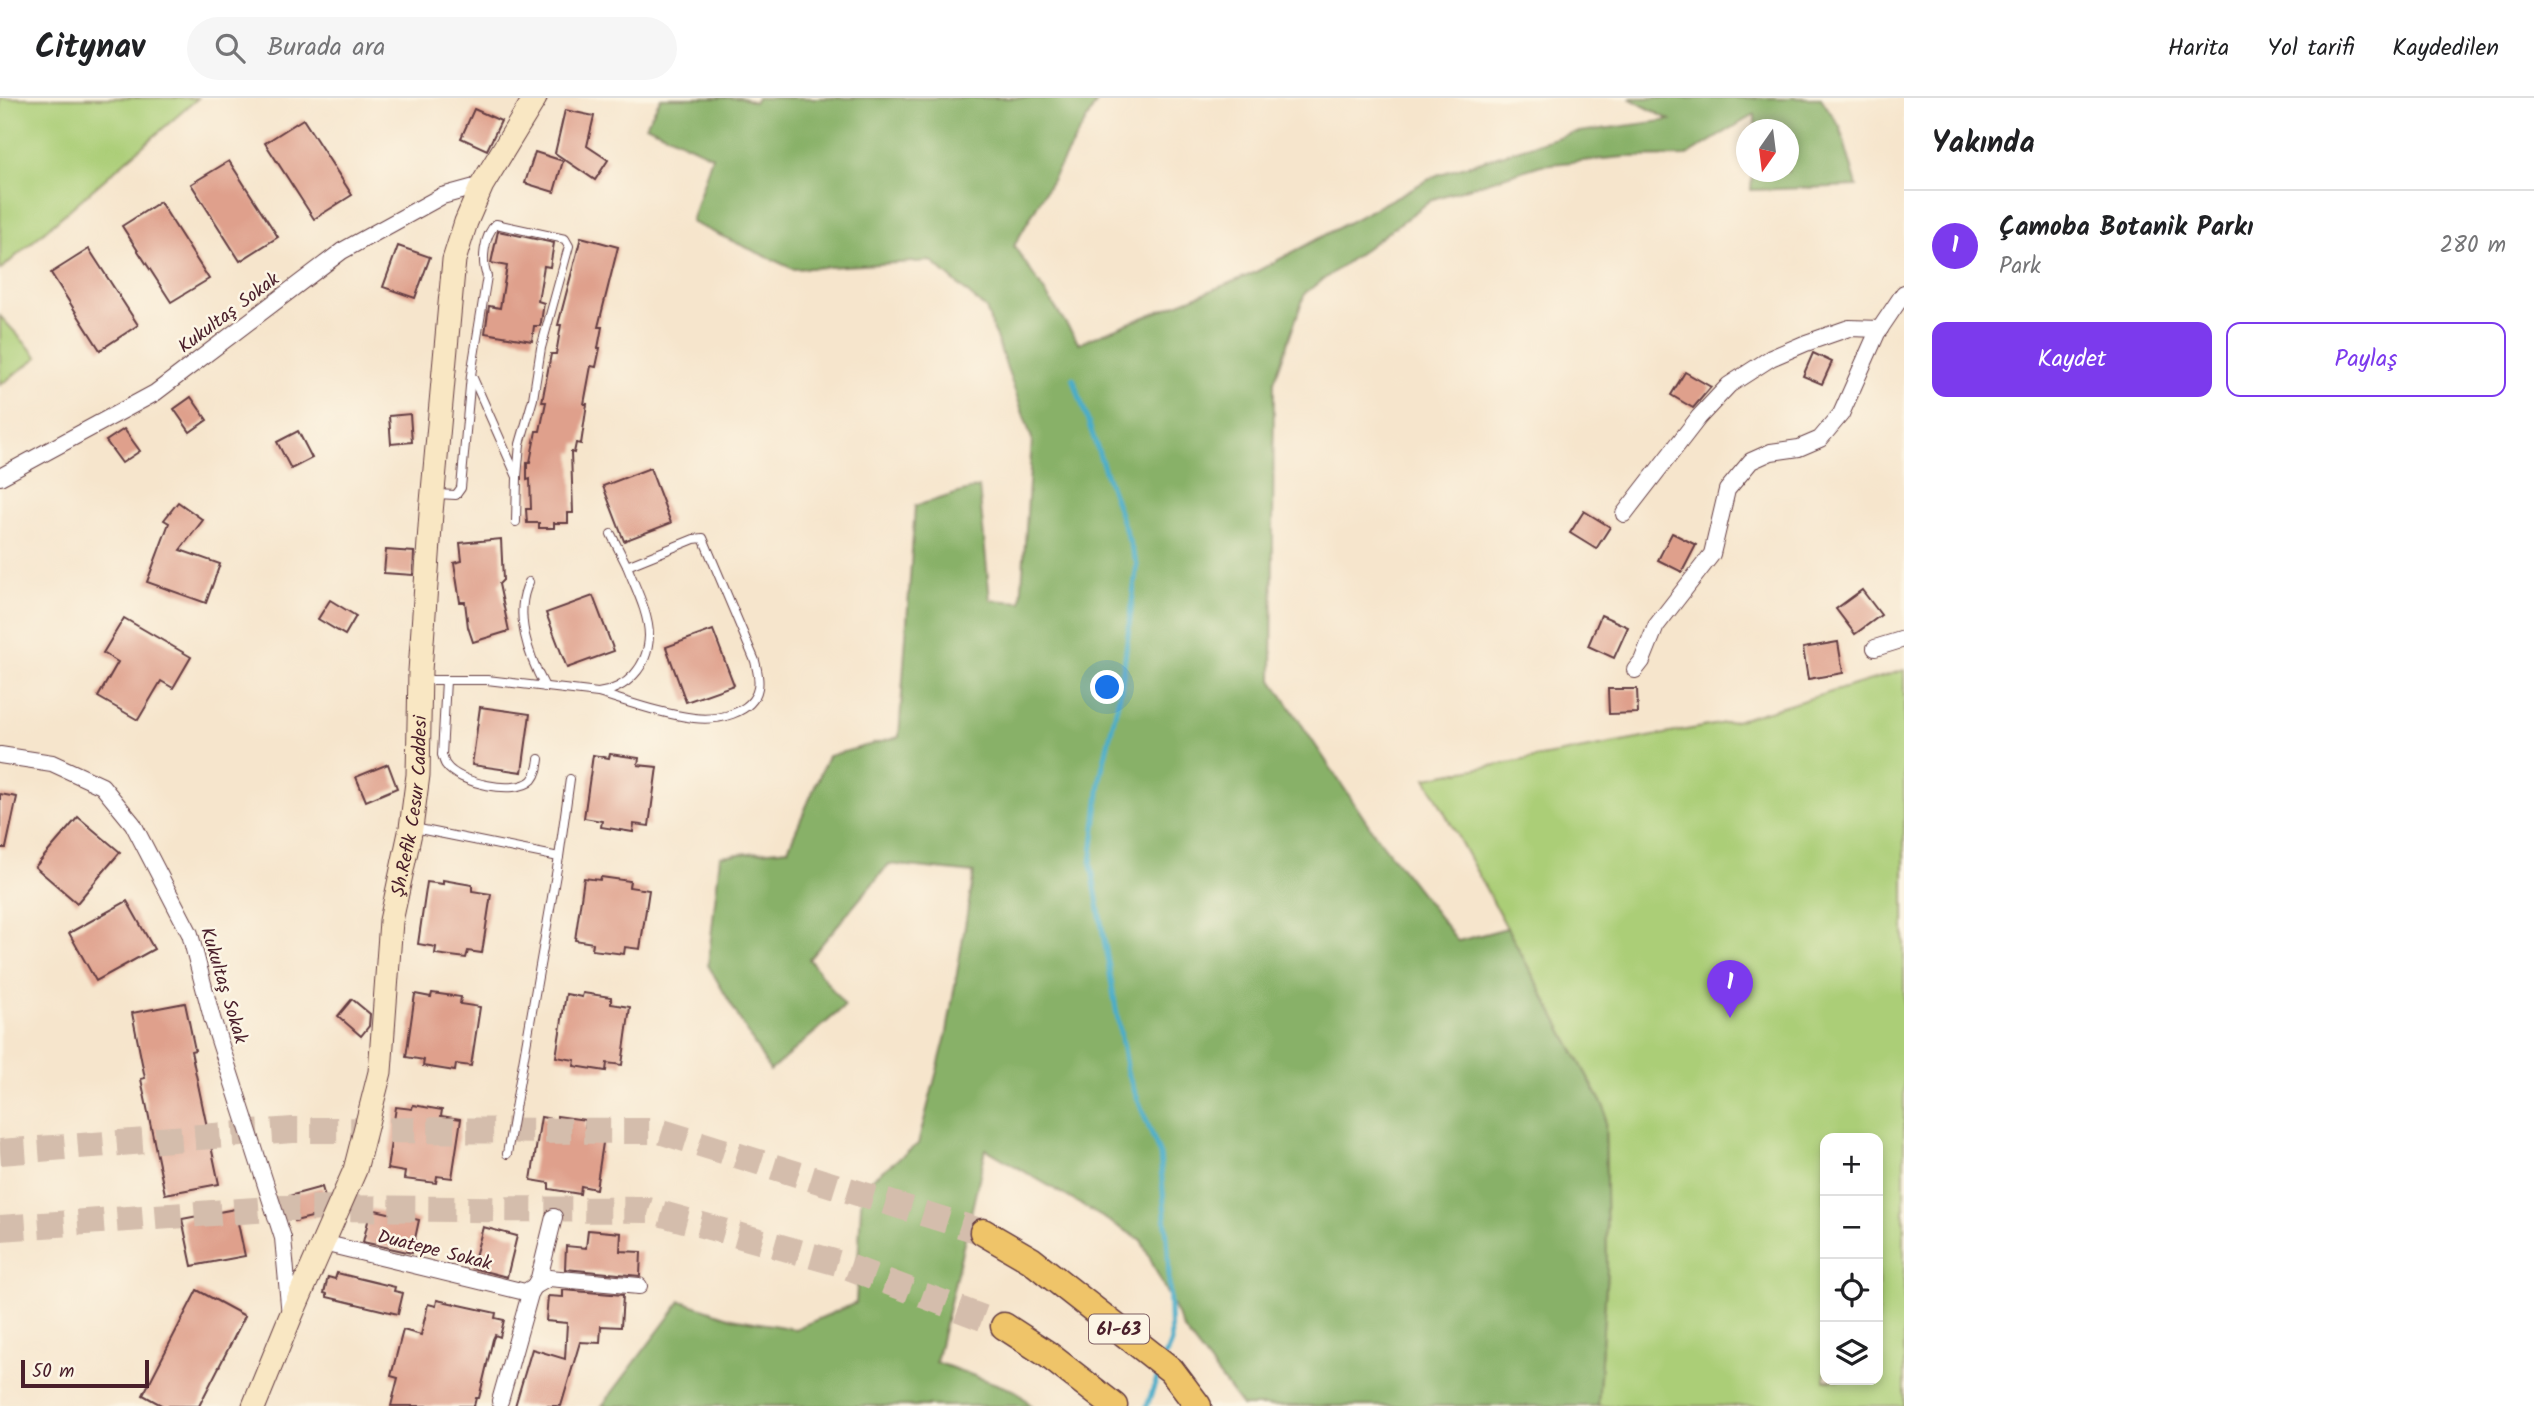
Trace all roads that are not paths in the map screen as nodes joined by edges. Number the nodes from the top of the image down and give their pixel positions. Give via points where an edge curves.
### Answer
1 (535, 98) edge
2 (482, 185) junction
3 (1904, 293) edge
4 (1880, 329) junction
5 (471, 375) junction
6 (0, 477) edge
7 (517, 477) junction
8 (433, 493) junction
9 (1624, 514) dead end
10 (516, 522) dead end
11 (611, 534) dead end
12 (627, 566) junction
13 (529, 582) dead end
14 (1904, 639) edge
15 (1875, 648) dead end
16 (1635, 670) dead end
17 (420, 680) junction
18 (446, 680) junction
19 (545, 687) junction
20 (598, 693) junction
21 (0, 755) edge
22 (539, 759) dead end
23 (570, 779) dead end
24 (411, 828) junction
25 (559, 857) junction
26 (507, 1154) dead end
27 (554, 1217) dead end
28 (983, 1233) tunnel mouth
29 (323, 1243) junction
30 (534, 1286) junction
31 (639, 1286) dead end
32 (290, 1318) junction
33 (1004, 1326) tunnel mouth
34 (500, 1401) dead end
35 (254, 1406) edge
36 (1114, 1406) edge
37 (1198, 1406) edge

1 - 2 street, Şh.Refik Cesur Caddesi
2 - 6 street, Kukultaş Sokak via 442,195 342,251 155,393
2 - 8 street, Şh.Refik Cesur Caddesi via 454,260
3 - 4 street
4 - 9 street via 1849,328 1806,343 1729,384
4 - 16 street via 1841,414 1819,439 1751,461 1727,490 1712,554 1656,626
5 - 7 lane
5 - 7 lane via 487,276 482,265 491,229 496,225 565,239 569,246 541,348
5 - 8 lane via 461,488 456,495
7 - 10 lane
8 - 17 street, Şh.Refik Cesur Caddesi
11 - 12 lane
12 - 20 lane via 649,635 640,669 611,691
12 - 20 lane via 703,538 755,661 758,691 737,713 696,719
13 - 19 lane via 521,608
14 - 15 street
17 - 18 lane
17 - 24 street, Şh.Refik Cesur Caddesi via 418,775
18 - 19 lane
18 - 22 lane via 442,755 454,773 467,780 516,788 534,778
19 - 20 lane
21 - 32 street, Kukultaş Sokak via 52,763 102,786 133,824 190,934 212,1018 283,1238
23 - 25 lane
24 - 25 lane
24 - 29 street, Şh.Refik Cesur Caddesi via 391,921 380,1072 355,1170
25 - 26 lane
27 - 30 street
28 - 37 main road, 61-63 via 1031,1259 1171,1370
29 - 30 street, Duatepe Sokak via 525,1292
29 - 32 street, Şh.Refik Cesur Caddesi
30 - 31 street, Duatepe Sokak via 549,1278
30 - 34 street
32 - 35 street, Şh.Refik Cesur Caddesi
33 - 36 main road

